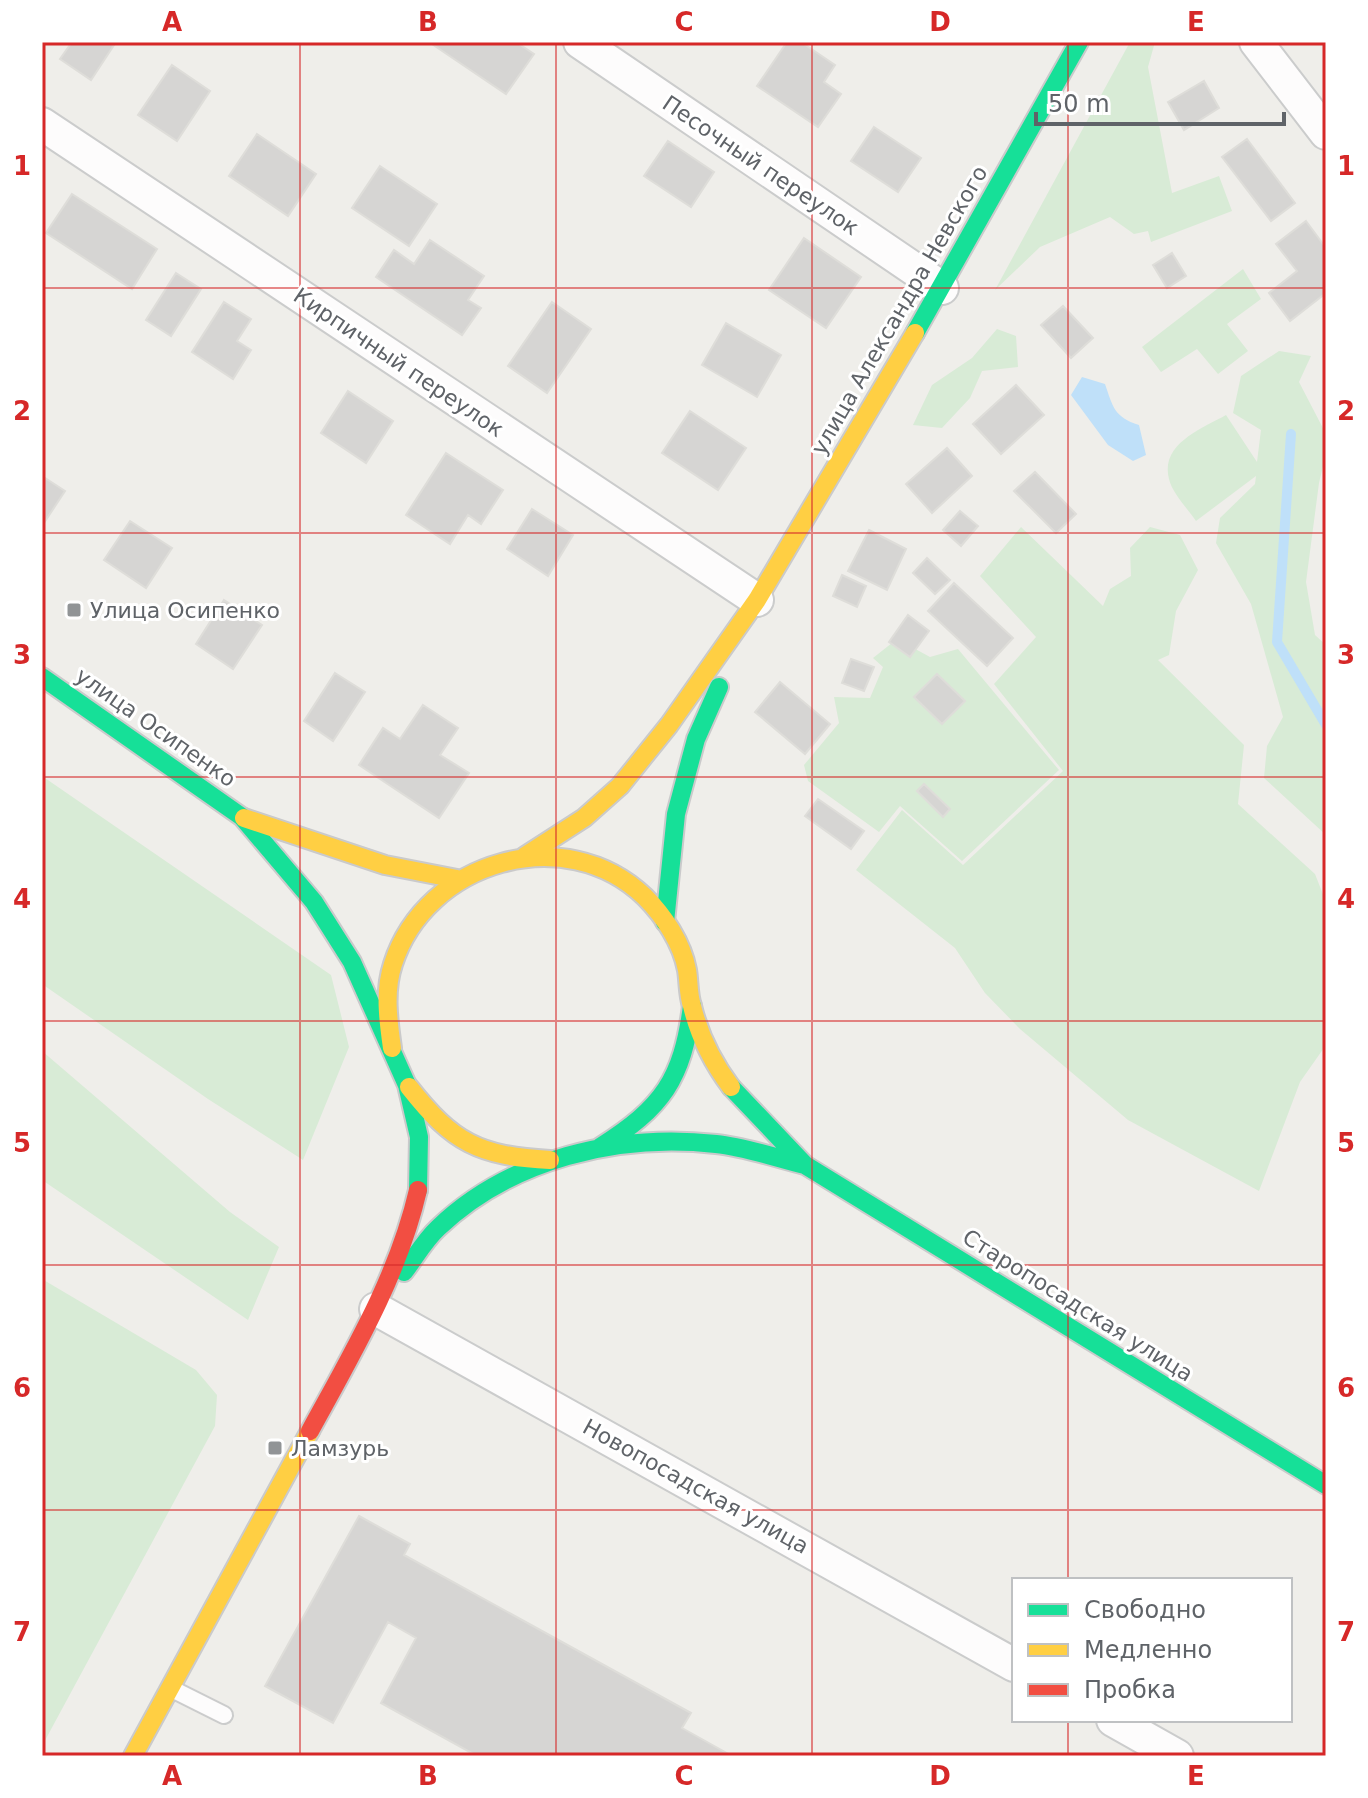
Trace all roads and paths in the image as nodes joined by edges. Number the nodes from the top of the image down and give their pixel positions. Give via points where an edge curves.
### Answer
1 (580, 42) edge
2 (1079, 42) edge
3 (1256, 42) edge
4 (42, 124) edge
5 (1326, 133) edge
6 (942, 288) junction
7 (757, 600) junction
8 (42, 677) edge
9 (242, 817) junction
10 (525, 856) junction
11 (457, 879) junction
12 (665, 922) junction
13 (692, 1006) junction
14 (392, 1048) junction
15 (407, 1085) junction
16 (597, 1149) junction
17 (552, 1160) junction
18 (805, 1165) junction
19 (376, 1309) junction
20 (1326, 1485) edge
21 (1012, 1664) edge
22 (170, 1688) junction
23 (224, 1715) dead end
24 (1117, 1722) edge
25 (133, 1756) edge
26 (1177, 1756) edge

1 - 6 street, Песочный переулок
2 - 6 main road, улица Александра Невского
3 - 5 street
4 - 7 street, Кирпичный переулок
6 - 7 main road, улица Александра Невского
7 - 10 main road via 620,786 584,818
7 - 12 main road via 696,739 676,814
8 - 9 main road, улица Осипенко
9 - 11 main road via 385,865
9 - 14 main road via 314,902 352,962
10 - 11 main road
10 - 12 main road via 562,857 597,867 635,889
11 - 14 main road via 428,903 406,932 391,969 386,1009
12 - 13 main road via 684,962
13 - 16 main road via 685,1050 667,1090 637,1125
13 - 18 main road via 713,1061 736,1095
14 - 15 main road
15 - 17 main road via 431,1116 463,1140 506,1157
15 - 19 main road via 419,1137 420,1183 409,1231
16 - 17 main road
16 - 18 main road via 715,1144
17 - 19 main road via 508,1176 436,1229
18 - 20 main road, Старопосадская улица
19 - 21 street, Новопосадская улица
19 - 22 main road
22 - 23 lane
22 - 25 main road
24 - 26 street

